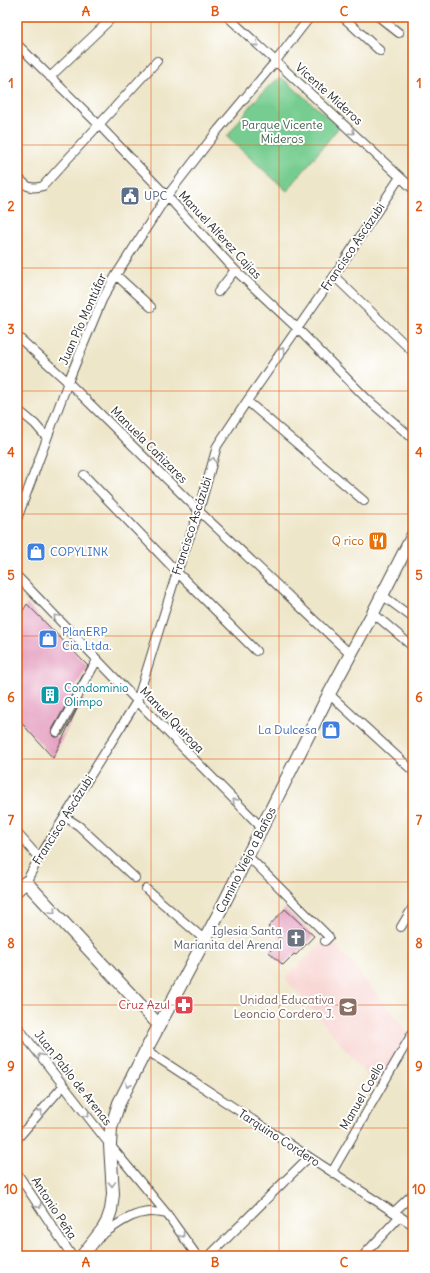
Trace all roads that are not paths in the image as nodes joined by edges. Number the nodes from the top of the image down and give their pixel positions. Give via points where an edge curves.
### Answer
1 (112, 17) edge
2 (228, 17) edge
3 (310, 17) edge
4 (343, 17) edge
5 (379, 17) edge
6 (399, 33) dead end
7 (17, 44) edge
8 (380, 51) dead end
9 (158, 61) dead end
10 (275, 62) junction
11 (50, 77) junction
12 (99, 125) junction
13 (17, 176) edge
14 (400, 177) junction
15 (413, 189) edge
16 (167, 196) junction
17 (235, 270) junction
18 (116, 275) junction
19 (334, 276) junction
20 (218, 292) dead end
21 (151, 307) dead end
22 (297, 328) junction
23 (17, 336) edge
24 (413, 352) edge
25 (68, 382) junction
26 (247, 401) junction
27 (17, 409) edge
28 (411, 437) dead end
29 (47, 438) junction
30 (84, 475) dead end
31 (364, 501) dead end
32 (199, 511) junction
33 (17, 519) edge
34 (412, 538) edge
35 (177, 572) junction
36 (17, 576) edge
37 (382, 595) junction
38 (373, 613) junction
39 (413, 618) edge
40 (413, 647) edge
41 (256, 651) dead end
42 (350, 654) junction
43 (97, 660) junction
44 (329, 694) junction
45 (137, 701) junction
46 (57, 732) dead end
47 (413, 771) edge
48 (65, 817) junction
49 (262, 828) junction
50 (17, 833) edge
51 (248, 856) junction
52 (39, 858) junction
53 (135, 878) dead end
54 (26, 882) junction
55 (146, 888) dead end
56 (17, 890) edge
57 (413, 907) edge
58 (401, 927) dead end
59 (205, 940) junction
60 (325, 942) dead end
61 (159, 1025) junction
62 (17, 1026) edge
63 (413, 1032) edge
64 (146, 1050) junction
65 (63, 1086) junction
66 (17, 1138) edge
67 (110, 1145) junction
68 (308, 1157) junction
69 (332, 1172) junction
70 (17, 1173) edge
71 (413, 1194) edge
72 (167, 1214) junction
73 (397, 1214) junction
74 (413, 1225) edge
75 (96, 1239) junction
76 (72, 1256) edge
77 (82, 1256) edge
78 (197, 1256) edge
79 (209, 1256) edge
80 (362, 1256) edge

1 - 11 street
2 -> 10 street, Vicente Mideros
3 - 10 street, Juan Pío Montúfar
4 - 8 street
5 - 6 street
7 - 11 street, Manuel Alferez Cajias
9 - 12 street
10 -> 14 street, Vicente Mideros
10 - 16 street, Juan Pío Montúfar
11 - 12 street, Manuel Alferez Cajias
12 - 13 street via 43,186 30,188
12 - 16 street, Manuel Alferez Cajias
14 - 15 street, Vicente Mideros
14 - 19 street, Francisco Ascázubi
16 - 17 street, Manuel Alferez Cajias
16 - 18 street, Juan Pío Montúfar
17 - 20 street
17 - 22 street, Manuel Alferez Cajias
18 - 21 street
18 - 25 street, Juan Pío Montúfar via 102,300
19 - 22 street, Francisco Ascázubi
19 - 24 street
26 -> 22 street, Francisco Ascázubi
22 - 28 street, Manuel Alferez Cajias via 367,399
23 - 25 street, Manuela Cañizares
25 - 29 street, Juan Pío Montúfar
25 - 32 street, Manuela Cañizares
26 - 31 street
32 -> 26 street, Francisco Ascázubi via 217,446
27 - 29 street
29 - 33 street, Juan Pío Montúfar
30 - 35 street
32 - 35 street, Francisco Ascázubi
32 - 42 street, Manuela Cañizares
34 - 37 street, Camino Viejo a Baños
35 - 41 street
35 - 45 street, Francisco Ascázubi
43 -> 36 street, Manuel Quiroga
37 - 38 street, Camino Viejo a Baños
37 - 39 street
38 - 40 street
38 - 42 street, Camino Viejo a Baños
42 - 44 street, Camino Viejo a Baños
43 - 45 street, Manuel Quiroga
43 - 46 street
44 - 47 street
44 - 49 street, Camino Viejo a Baños
45 - 48 street, Francisco Ascázubi
49 -> 45 street, Manuel Quiroga
48 - 52 street, Francisco Ascázubi
48 - 53 street via 79,826
49 - 51 street, Camino Viejo a Baños
50 - 52 street
51 - 59 street, Camino Viejo a Baños
51 - 60 street via 329,937
52 - 54 street, Francisco Ascázubi
54 - 56 street, Francisco Ascázubi
54 -> 61 street
55 - 59 street
57 - 58 street
59 - 61 street, Camino Viejo a Baños
61 - 64 street, Camino Viejo a Baños
65 -> 62 street, Juan Pablo de Arenas
63 - 69 street, Manuel Coello
64 -> 67 street, Camino Viejo a Baños via 116,1110
64 - 68 street, Tarquino Cordero
66 -> 65 street
65 -> 67 street, Juan Pablo de Arenas
67 - 72 street, Juan Pablo de Arenas
67 -> 75 street, Camino Viejo a Baños via 112,1203 107,1222
68 - 69 street, Tarquino Cordero
68 - 79 street
69 - 73 street, Tarquino Cordero
70 -> 76 street, Antonio Peña
71 - 73 street
72 - 75 street via 149,1212 132,1216
72 -> 78 street, Juan Pablo de Arenas
73 - 74 street, Tarquino Cordero
73 - 80 street
75 - 77 street, Camino Viejo a Baños

